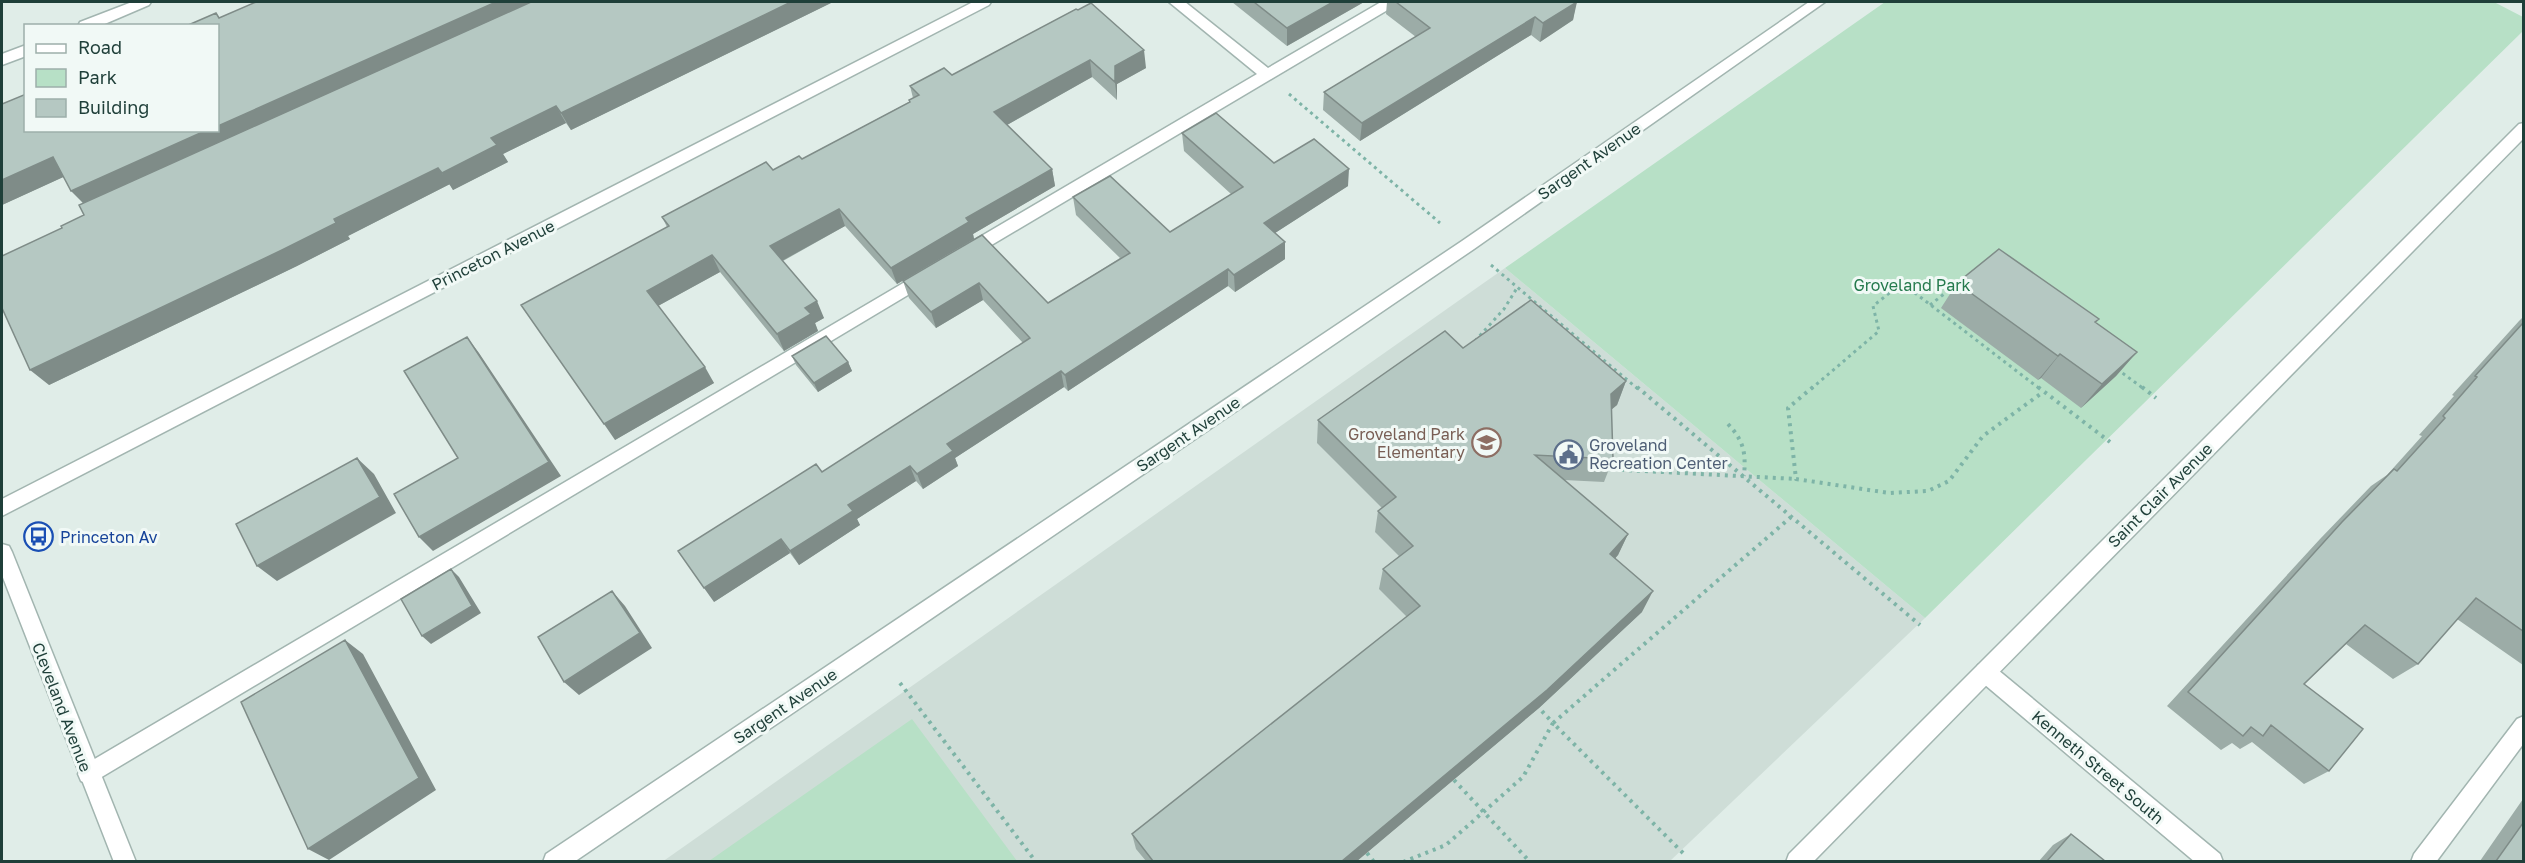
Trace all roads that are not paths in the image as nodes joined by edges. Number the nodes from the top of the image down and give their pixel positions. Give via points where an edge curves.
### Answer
1 (144, 2) edge
2 (984, 2) edge
3 (1176, 2) edge
4 (1391, 2) edge
5 (1818, 2) edge
6 (90, 24) edge
7 (24, 51) edge
8 (2, 60) edge
9 (1266, 74) junction
10 (2523, 128) edge
11 (2, 508) edge
12 (2, 552) edge
13 (1985, 672) junction
14 (2523, 726) edge
15 (88, 774) junction
16 (125, 861) edge
17 (554, 861) edge
18 (1797, 861) edge
19 (2212, 861) edge
20 (2422, 861) edge

1 - 6 street
2 - 11 street, Princeton Avenue
3 - 9 street
4 - 9 street
5 - 17 street, Sargent Avenue via 1458,252
7 - 8 street
9 - 15 street
10 - 13 street, Saint Clair Avenue
12 - 15 street, Cleveland Avenue
13 - 18 street, Saint Clair Avenue
13 - 19 street, Kenneth Street South
14 - 20 street
15 - 16 street, Cleveland Avenue

